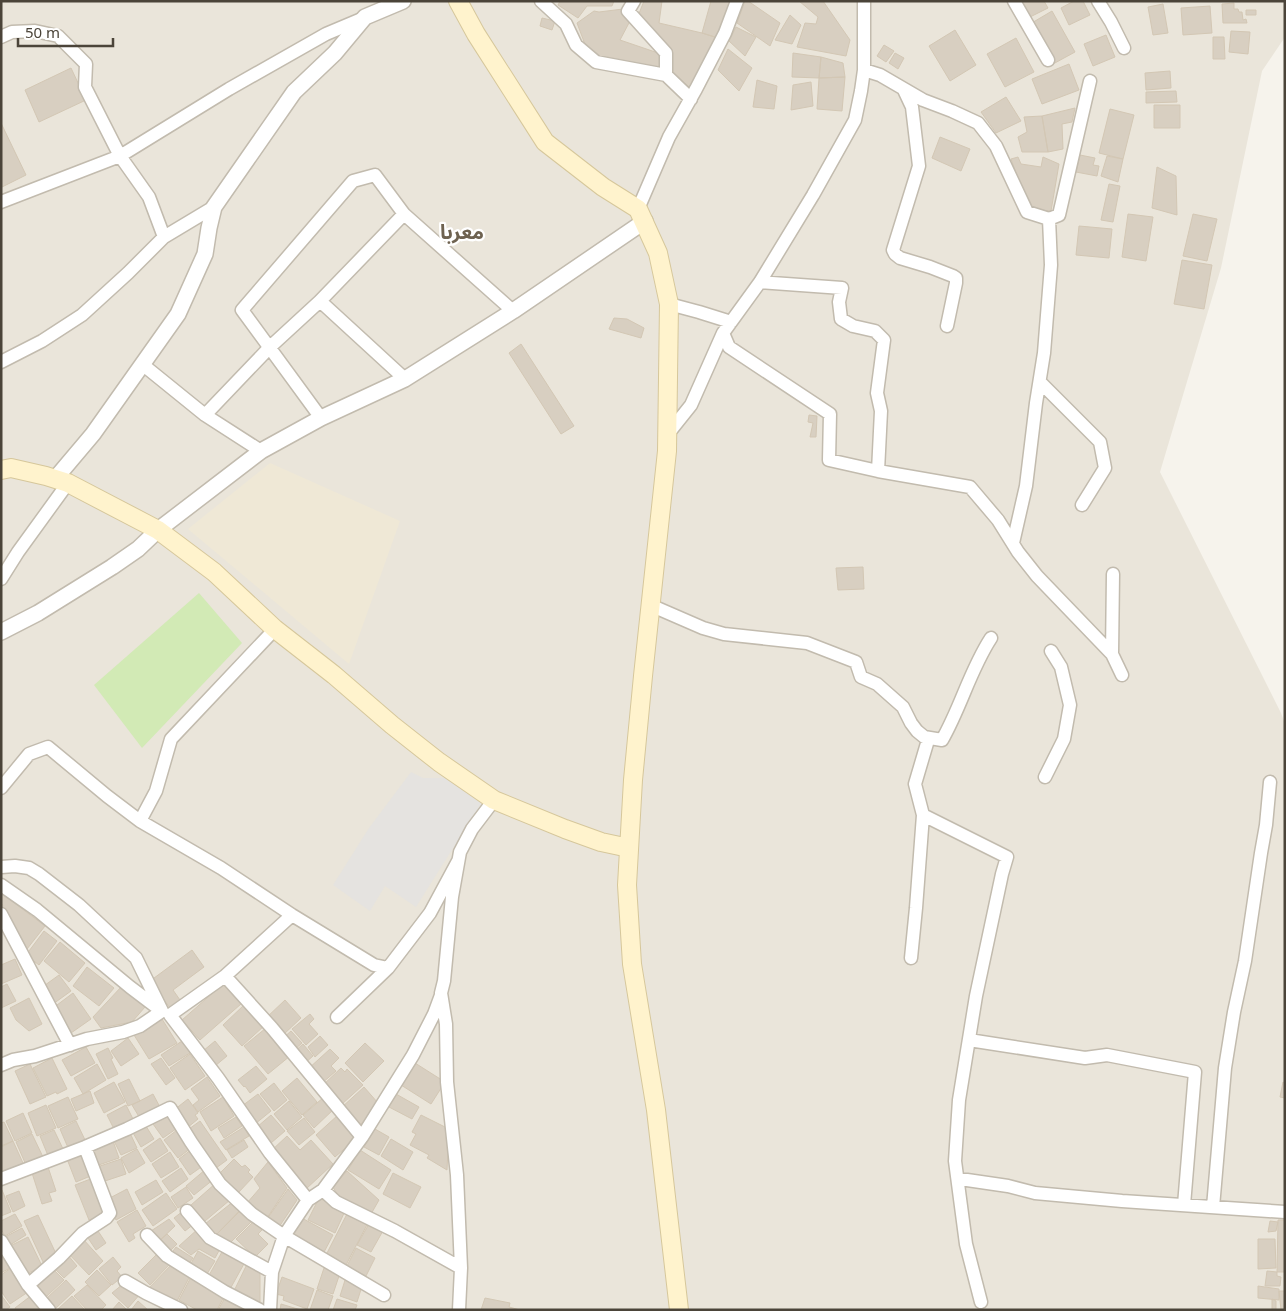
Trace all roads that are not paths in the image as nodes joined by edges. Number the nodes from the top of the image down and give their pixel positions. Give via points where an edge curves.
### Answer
1 (403, 1) edge
2 (458, 1) edge
3 (541, 1) edge
4 (634, 1) edge
5 (737, 1) edge
6 (864, 1) edge
7 (1014, 1) edge
8 (1098, 1) edge
9 (365, 17) junction
10 (1, 37) edge
11 (1124, 48) dead end
12 (1048, 60) dead end
13 (864, 70) junction
14 (666, 75) junction
15 (1090, 82) dead end
16 (904, 90) junction
17 (691, 98) junction
18 (120, 156) junction
19 (1, 202) edge
20 (214, 207) junction
21 (404, 214) junction
22 (642, 215) junction
23 (1049, 219) junction
24 (164, 237) junction
25 (760, 282) junction
26 (320, 302) junction
27 (669, 304) junction
28 (513, 311) junction
29 (731, 322) junction
30 (947, 326) dead end
31 (723, 333) junction
32 (270, 347) junction
33 (1, 362) edge
34 (142, 364) junction
35 (405, 379) junction
36 (1040, 382) junction
37 (205, 414) junction
38 (321, 418) junction
39 (667, 435) junction
40 (261, 451) junction
41 (1, 470) edge
42 (878, 471) junction
43 (62, 481) junction
44 (1082, 505) dead end
45 (158, 530) junction
46 (1013, 543) junction
47 (1113, 574) dead end
48 (1, 579) edge
49 (650, 605) junction
50 (275, 629) junction
51 (1, 632) edge
52 (990, 638) dead end
53 (1051, 651) dead end
54 (1112, 654) junction
55 (1122, 676) dead end
56 (924, 737) junction
57 (1046, 777) dead end
58 (1270, 782) dead end
59 (1, 788) edge
60 (494, 800) junction
61 (923, 815) junction
62 (140, 821) junction
63 (628, 848) junction
64 (458, 861) junction
65 (1, 867) edge
66 (1, 885) edge
67 (1, 914) edge
68 (292, 915) junction
69 (911, 958) dead end
70 (388, 968) junction
71 (225, 976) junction
72 (441, 994) junction
73 (166, 1013) junction
74 (337, 1017) dead end
75 (969, 1040) junction
76 (70, 1045) junction
77 (1, 1065) edge
78 (362, 1137) junction
79 (85, 1147) junction
80 (1, 1179) edge
81 (958, 1180) junction
82 (323, 1190) junction
83 (308, 1200) junction
84 (1184, 1205) junction
85 (1213, 1207) junction
86 (187, 1211) dead end
87 (1285, 1212) edge
88 (147, 1234) dead end
89 (284, 1236) junction
90 (1, 1241) edge
91 (461, 1268) junction
92 (272, 1272) junction
93 (125, 1281) dead end
94 (28, 1286) junction
95 (384, 1295) dead end
96 (981, 1302) dead end
97 (49, 1310) edge
98 (181, 1310) edge
99 (260, 1310) edge
100 (270, 1310) edge
101 (458, 1310) edge
102 (680, 1310) edge

1 - 9 street
2 - 22 main road via 545,142
3 - 14 street via 566,24 576,45 596,62
4 - 14 street via 628,11 666,53
5 - 17 street via 725,33
6 - 13 street
7 - 12 street
8 - 11 street
9 - 18 street via 326,34 229,89
9 - 20 street via 335,54 294,92
10 - 18 street via 12,32 35,30 58,36 86,64 85,87
13 - 16 street via 880,75
13 - 25 street via 855,120
14 - 17 street
15 - 23 street via 1059,216
16 - 23 street via 978,123 996,146 1027,212
16 - 30 street via 912,107 919,166 893,250 900,258 956,278
17 - 22 street via 669,137
18 - 19 street
18 - 24 street via 149,198
20 - 24 street
20 - 34 street via 205,254 178,314
21 - 26 street
21 - 28 street
21 - 32 street via 375,176 353,181 242,310
22 - 27 main road via 658,253
22 - 28 street
23 - 36 street via 1051,266
24 - 33 street via 82,315
25 - 29 street
25 - 42 street via 842,288 839,302 841,318 853,326 875,331 884,340 877,393 881,411
26 - 32 street
26 - 35 street
27 - 29 street
27 - 39 main road
28 - 35 street
29 - 31 street
31 - 39 street via 691,404
31 - 42 street via 729,347 830,414 829,460
32 - 37 street
32 - 38 street
34 - 37 street
34 - 43 street
35 - 38 street
36 - 44 street via 1100,442 1104,468
36 - 46 street via 1026,486
37 - 40 street
38 - 40 street
39 - 49 main road
40 - 45 street
41 - 43 main road via 11,468
42 - 46 street via 970,487
43 - 45 main road
43 - 48 street
45 - 50 main road via 214,572
45 - 51 street via 112,567
46 - 54 street via 1037,576
47 - 54 street
49 - 56 street via 724,634 807,643 856,662 861,677 877,684 904,707 911,723
49 - 63 main road
50 - 60 main road via 392,725
50 - 62 street via 172,739 156,791
52 - 56 street via 942,740
53 - 57 street via 1061,667 1070,705 1064,739
54 - 55 street
56 - 61 street via 928,740 915,784
58 - 85 street via 1245,961 1225,1068
59 - 62 street via 29,754 48,747
60 - 63 main road via 601,842
60 - 64 street via 472,829
61 - 69 street
61 - 75 street via 1007,857
62 - 68 street via 221,868
63 - 102 main road via 632,964 656,1110
64 - 70 street via 430,913
64 - 72 street
65 - 73 street via 29,868 79,905 136,958
66 - 73 street
67 - 76 street
68 - 70 street via 374,965
68 - 71 street
70 - 74 street
71 - 73 street
71 - 78 street
72 - 78 street via 413,1055
72 - 91 street via 446,1024 447,1082 457,1175
73 - 76 street via 123,1032
73 - 83 street
75 - 81 street via 959,1100 954,1161
75 - 84 street via 1085,1058 1107,1055 1195,1072
76 - 77 street
78 - 82 street
79 - 80 street
79 - 89 street via 170,1108 220,1184 252,1214
79 - 94 street via 110,1213 83,1233
81 - 84 street via 1008,1186 1034,1193
81 - 96 street via 966,1244
82 - 83 street
82 - 91 street via 336,1202
83 - 89 street
84 - 85 street
85 - 87 street
86 - 92 street via 210,1238
88 - 99 street via 167,1256
89 - 92 street
89 - 95 street
90 - 94 street
91 - 101 street
92 - 100 street
93 - 98 street
94 - 97 street

